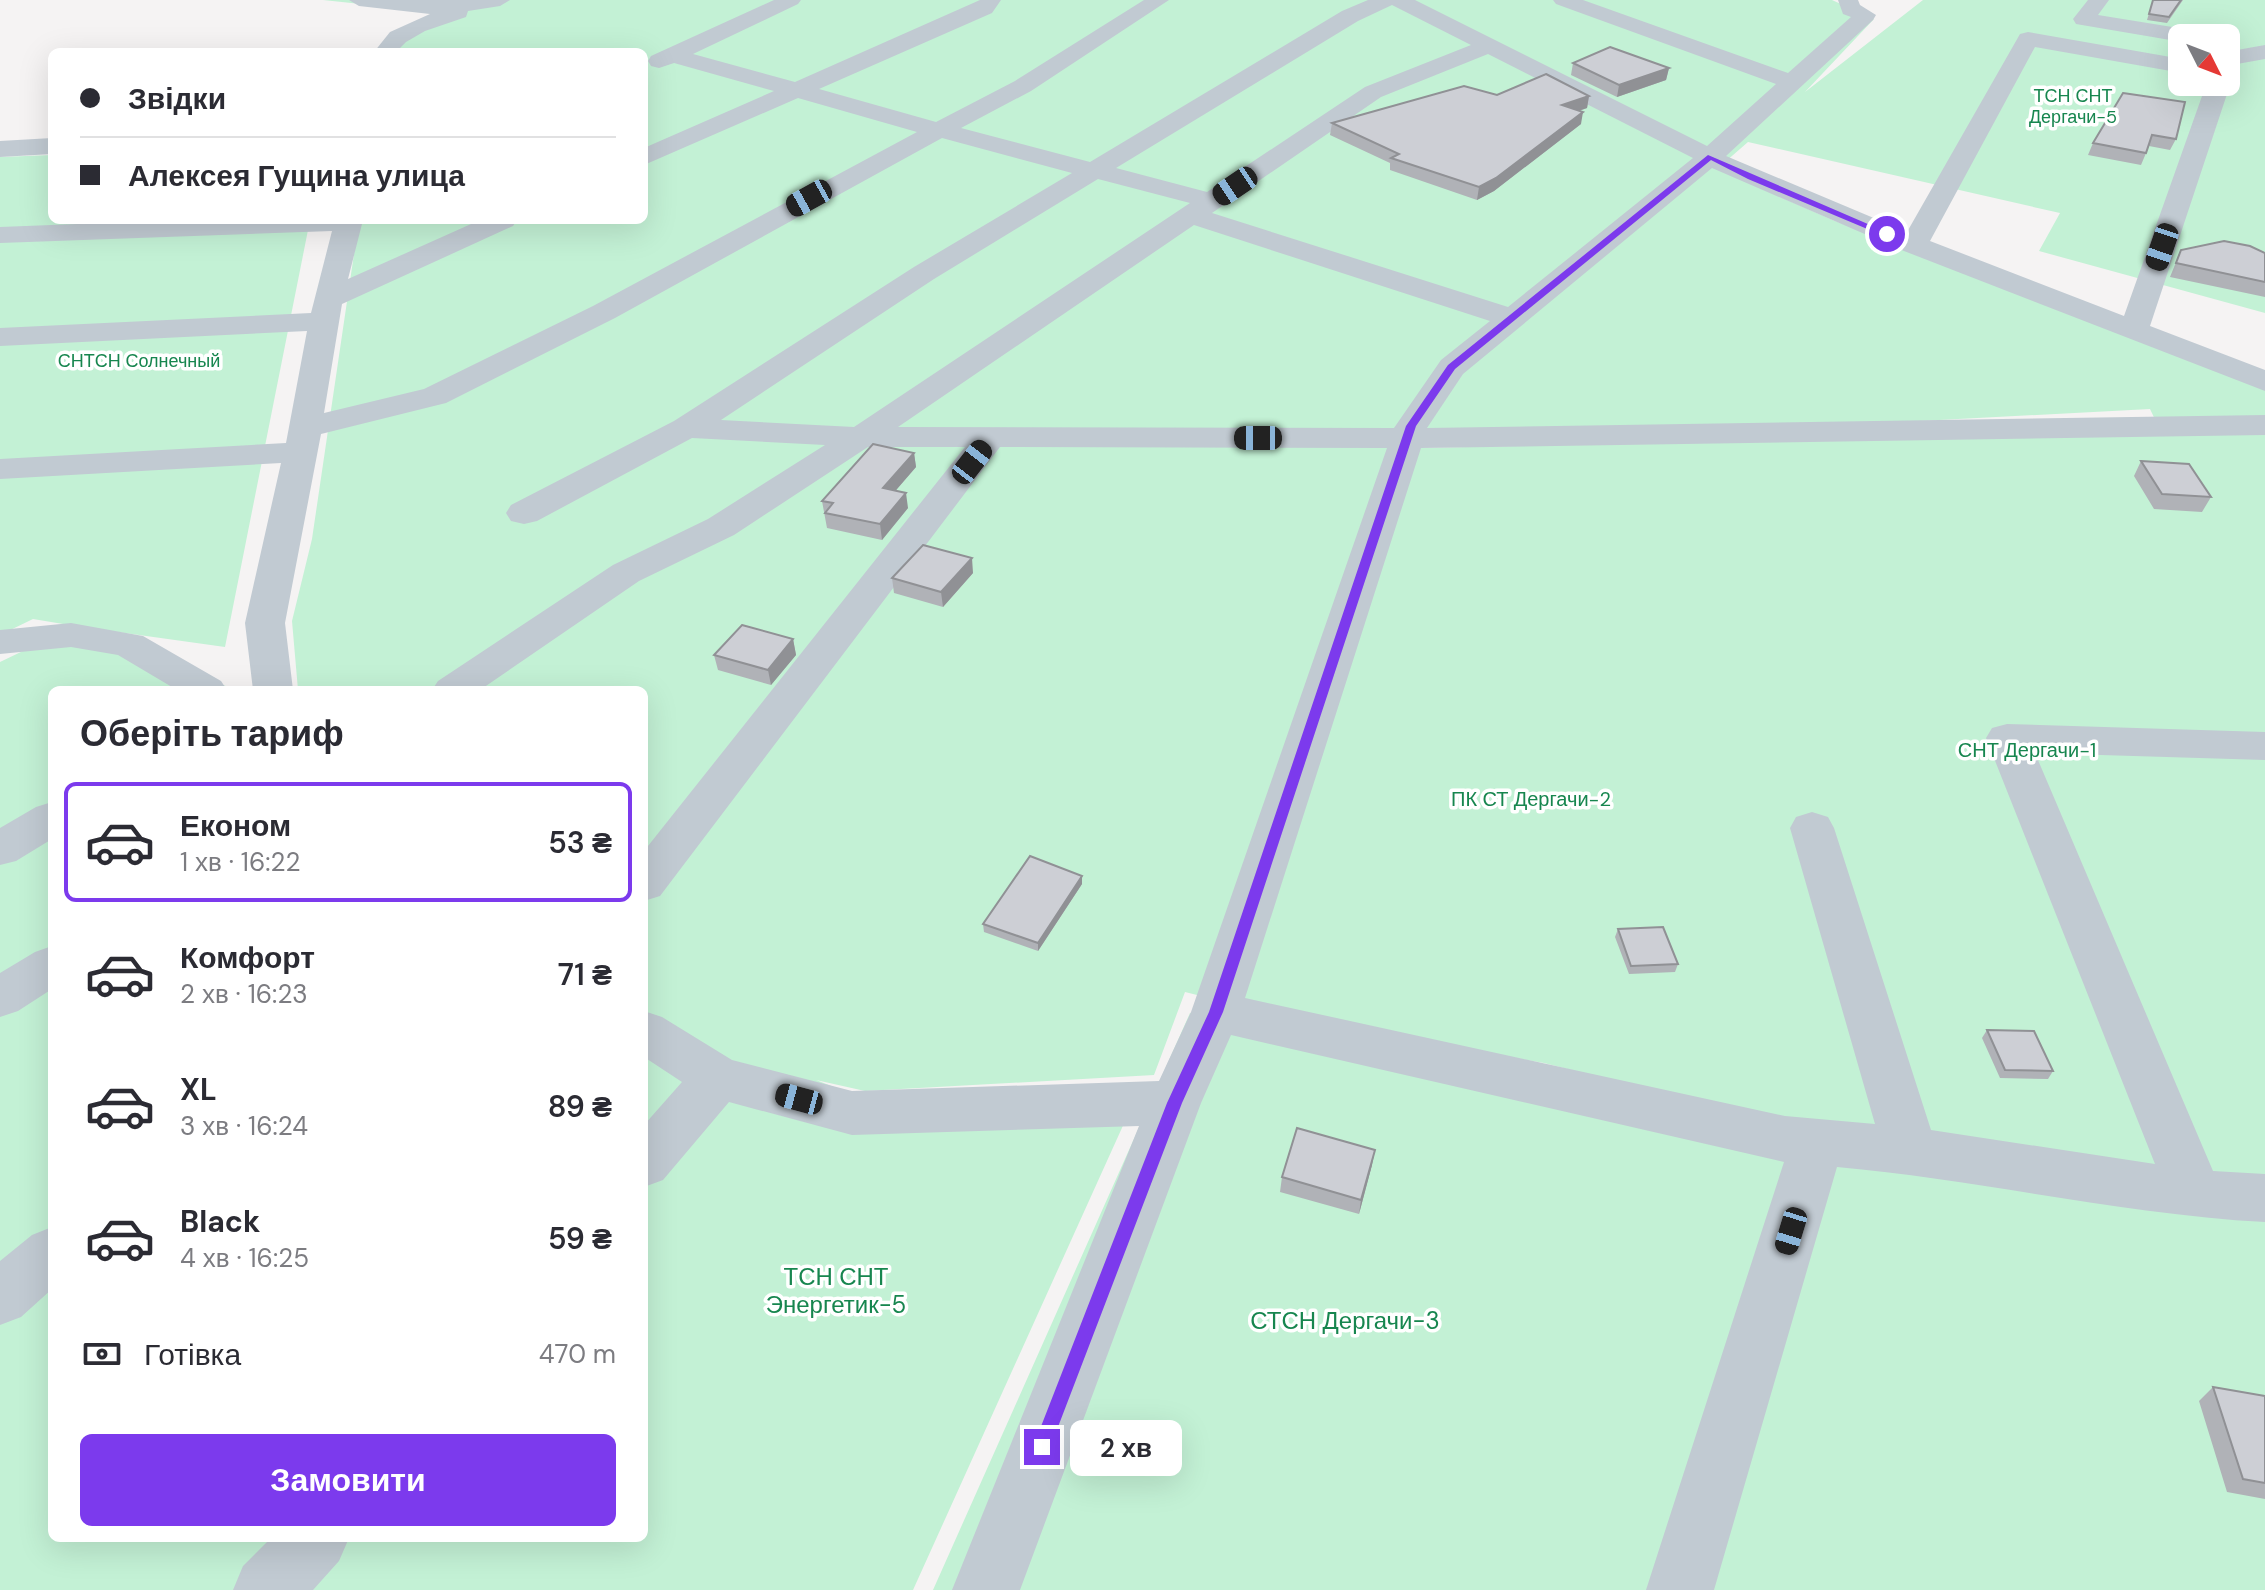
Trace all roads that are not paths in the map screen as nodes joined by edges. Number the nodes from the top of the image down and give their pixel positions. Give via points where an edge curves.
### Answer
1 (359, 0) edge
2 (791, 0) edge
3 (991, 0) edge
4 (1159, 0) edge
5 (1386, 0) edge
6 (1399, 0) edge
7 (1563, 0) edge
8 (1848, 0) edge
9 (2099, 0) edge
10 (496, 1) edge
11 (2168, 33) edge
12 (1490, 45) junction
13 (2240, 46) edge
14 (387, 48) edge
15 (2265, 51) edge
16 (672, 55) junction
17 (2240, 56) edge
18 (2168, 64) edge
19 (648, 65) edge
20 (2240, 77) edge
21 (2252, 79) dead end
22 (1792, 82) junction
23 (795, 90) junction
24 (2214, 96) edge
25 (937, 130) junction
26 (48, 146) edge
27 (0, 149) edge
28 (648, 155) edge
29 (1710, 157) junction
30 (1092, 171) junction
31 (1202, 208) junction
32 (273, 224) edge
33 (347, 224) edge
34 (495, 224) edge
35 (0, 235) edge
36 (1914, 245) junction
37 (326, 310) junction
38 (1513, 318) junction
39 (2134, 329) junction
40 (0, 337) edge
41 (2265, 381) edge
42 (2265, 425) edge
43 (686, 428) junction
44 (861, 437) junction
45 (991, 437) junction
46 (1407, 438) junction
47 (303, 440) junction
48 (0, 469) edge
49 (524, 513) dead end
50 (0, 642) edge
51 (200, 686) edge
52 (273, 686) edge
53 (458, 686) edge
54 (2265, 746) edge
55 (48, 820) edge
56 (1812, 828) dead end
57 (0, 849) edge
58 (648, 879) edge
59 (48, 967) edge
60 (0, 997) edge
61 (1216, 1012) junction
62 (648, 1034) edge
63 (718, 1078) junction
64 (1175, 1103) junction
65 (1818, 1141) junction
66 (1910, 1150) junction
67 (648, 1158) edge
68 (2195, 1194) junction
69 (2265, 1198) edge
70 (48, 1256) edge
71 (0, 1298) edge
72 (312, 1542) edge
73 (267, 1590) edge
74 (986, 1590) edge
75 (1680, 1590) edge

1 - 10 street via 438,8
2 - 16 street
3 - 23 street via 984,8
4 - 25 street via 1023,86
5 - 30 street via 1350,16
6 - 12 street
7 - 22 street
8 - 22 street via 1851,9 1865,15
9 - 11 street via 2084,19
10 - 14 street via 432,20
12 - 29 street
12 - 31 street via 1373,92
13 - 15 street
15 - 17 street
16 - 19 street
16 - 23 street
18 - 36 street via 2028,39
20 - 21 street
22 - 29 street
23 - 25 street
23 - 28 street
24 - 39 street
25 - 30 street
25 - 47 street via 604,312 435,396
26 - 27 street
29 - 36 street
29 - 38 street
30 - 31 street
30 - 43 street
31 - 38 street
31 - 44 street
32 - 35 street
33 - 37 street
34 - 37 street
36 - 39 street
37 - 40 street
37 - 47 street
38 - 46 street via 1452,367
39 - 41 street
42 - 46 street
43 - 44 street
43 - 49 street
44 - 45 street
44 - 53 street via 721,527 626,573
45 - 46 street
45 - 58 street
46 - 61 street
47 - 48 street
47 - 52 street via 265,623
50 - 51 street via 71,635 129,645
54 - 68 street via 2007,738
55 - 57 street
56 - 66 street
59 - 60 street
61 - 64 street
61 - 65 street via 1785,1139
62 - 63 street
63 - 64 street via 852,1113
63 - 67 street
64 - 74 street
65 - 66 street
65 - 75 street
66 - 68 street
68 - 69 street
70 - 71 street
72 - 73 street

